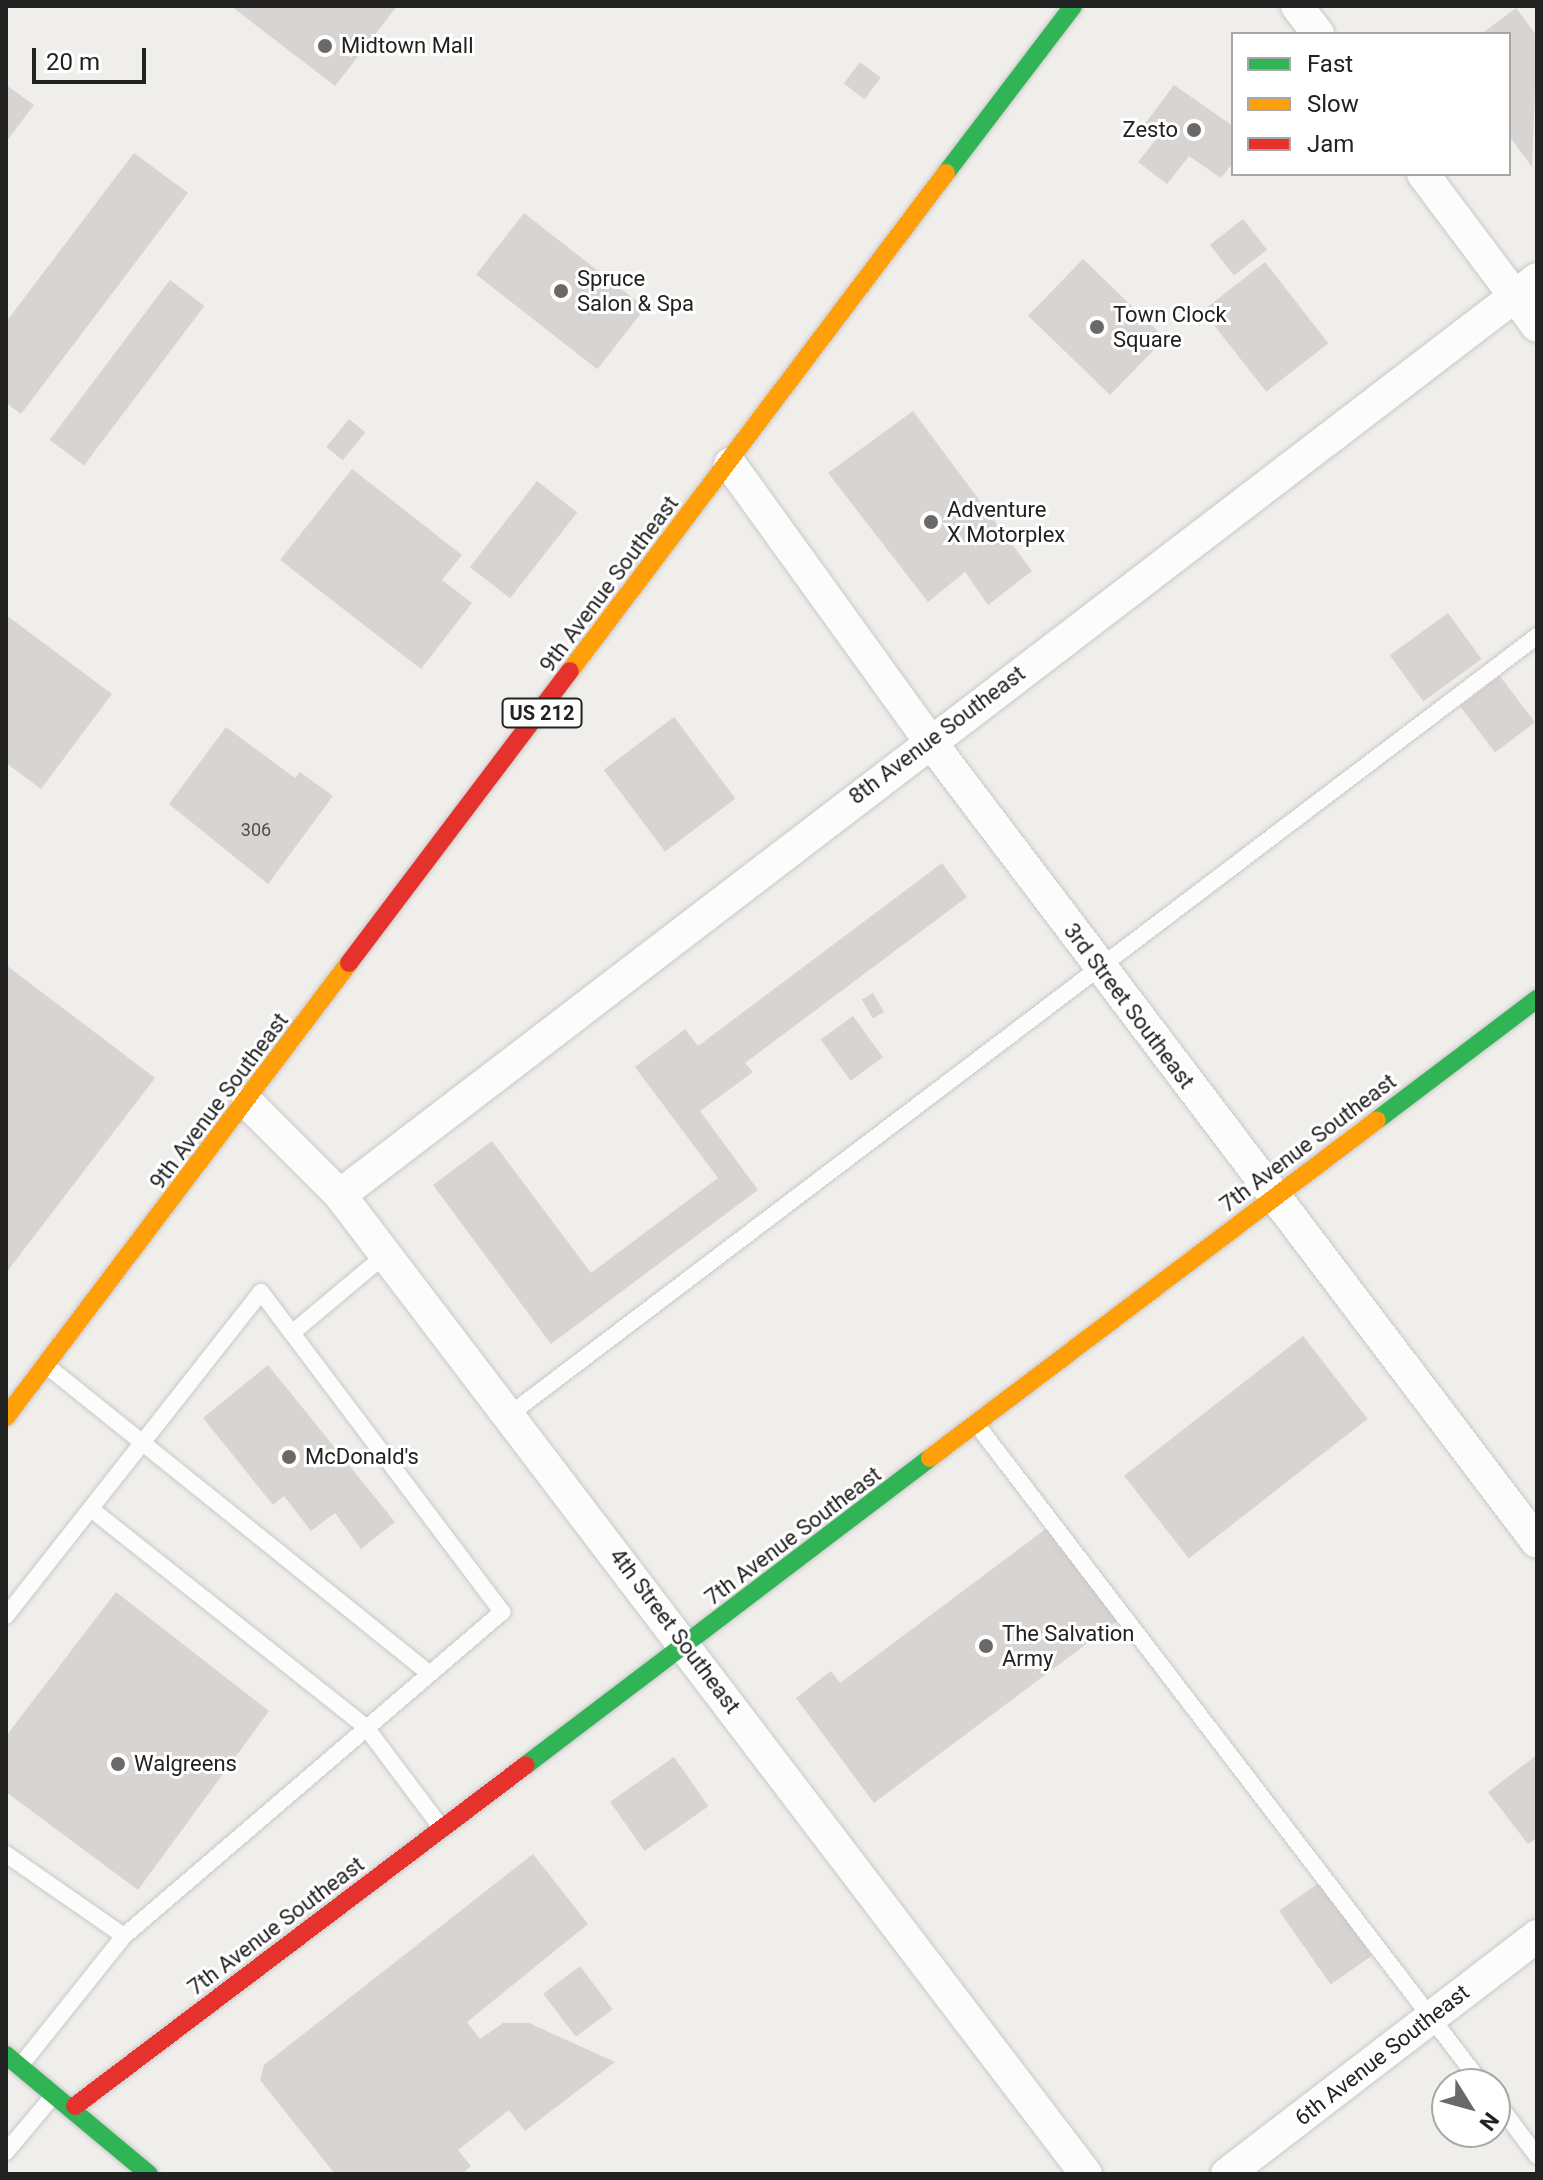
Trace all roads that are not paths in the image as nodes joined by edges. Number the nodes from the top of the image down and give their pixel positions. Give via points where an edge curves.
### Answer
1 (1073, 6) edge
2 (1297, 6) edge
3 (1316, 32) edge
4 (1425, 176) edge
5 (1526, 287) edge
6 (1537, 326) edge
7 (730, 464) junction
8 (1537, 636) edge
9 (929, 740) junction
10 (1101, 968) junction
11 (1537, 999) edge
12 (248, 1103) junction
13 (340, 1195) junction
14 (1274, 1199) junction
15 (386, 1254) junction
16 (292, 1333) junction
17 (46, 1365) junction
18 (509, 1415) junction
19 (6, 1417) edge
20 (977, 1425) junction
21 (143, 1443) junction
22 (91, 1509) junction
23 (1537, 1542) edge
24 (6, 1616) edge
25 (687, 1647) junction
26 (428, 1672) junction
27 (365, 1726) junction
28 (444, 1830) junction
29 (6, 1854) edge
30 (124, 1936) junction
31 (1537, 1936) edge
32 (1431, 2017) junction
33 (14, 2060) edge
34 (1470, 2068) edge
35 (56, 2092) junction
36 (75, 2106) junction
37 (1511, 2121) edge
38 (6, 2152) edge
39 (1537, 2156) edge
40 (149, 2174) edge
41 (1086, 2174) edge
42 (1227, 2174) edge

1 - 7 main road, 9th Avenue Southeast / US 212
2 - 3 street
4 - 5 street
5 - 6 street
5 - 9 street, 8th Avenue Southeast
7 - 9 street, 3rd Street Southeast
7 - 12 main road, 9th Avenue Southeast / US 212
8 - 10 lane
9 - 10 street, 3rd Street Southeast
9 - 13 street, 8th Avenue Southeast
10 - 14 street, 3rd Street Southeast
10 - 18 lane
11 - 14 main road, 7th Avenue Southeast
12 - 13 street, 4th Street Southeast
12 - 17 main road, 9th Avenue Southeast / US 212
13 - 15 street, 4th Street Southeast
14 - 20 main road, 7th Avenue Southeast
14 - 23 street, 3rd Street Southeast
15 - 16 lane
15 - 18 street, 4th Street Southeast
16 - 21 lane via 261,1292
16 - 26 lane via 502,1612
17 - 19 main road, 9th Avenue Southeast / US 212
17 - 21 lane
18 - 25 street, 4th Street Southeast
20 - 25 main road, 7th Avenue Southeast
20 - 32 lane
21 - 22 lane
21 - 26 lane
22 - 24 lane
22 - 27 lane
25 - 28 main road, 7th Avenue Southeast
25 - 41 street, 4th Street Southeast
26 - 27 lane
27 - 28 lane
27 - 30 lane
28 - 36 main road, 7th Avenue Southeast
29 - 30 lane
30 - 33 lane
31 - 32 street, 6th Avenue Southeast
32 - 34 lane
32 - 42 street, 6th Avenue Southeast
33 - 35 main road
35 - 36 main road
35 - 38 lane
36 - 40 main road
37 - 39 lane

